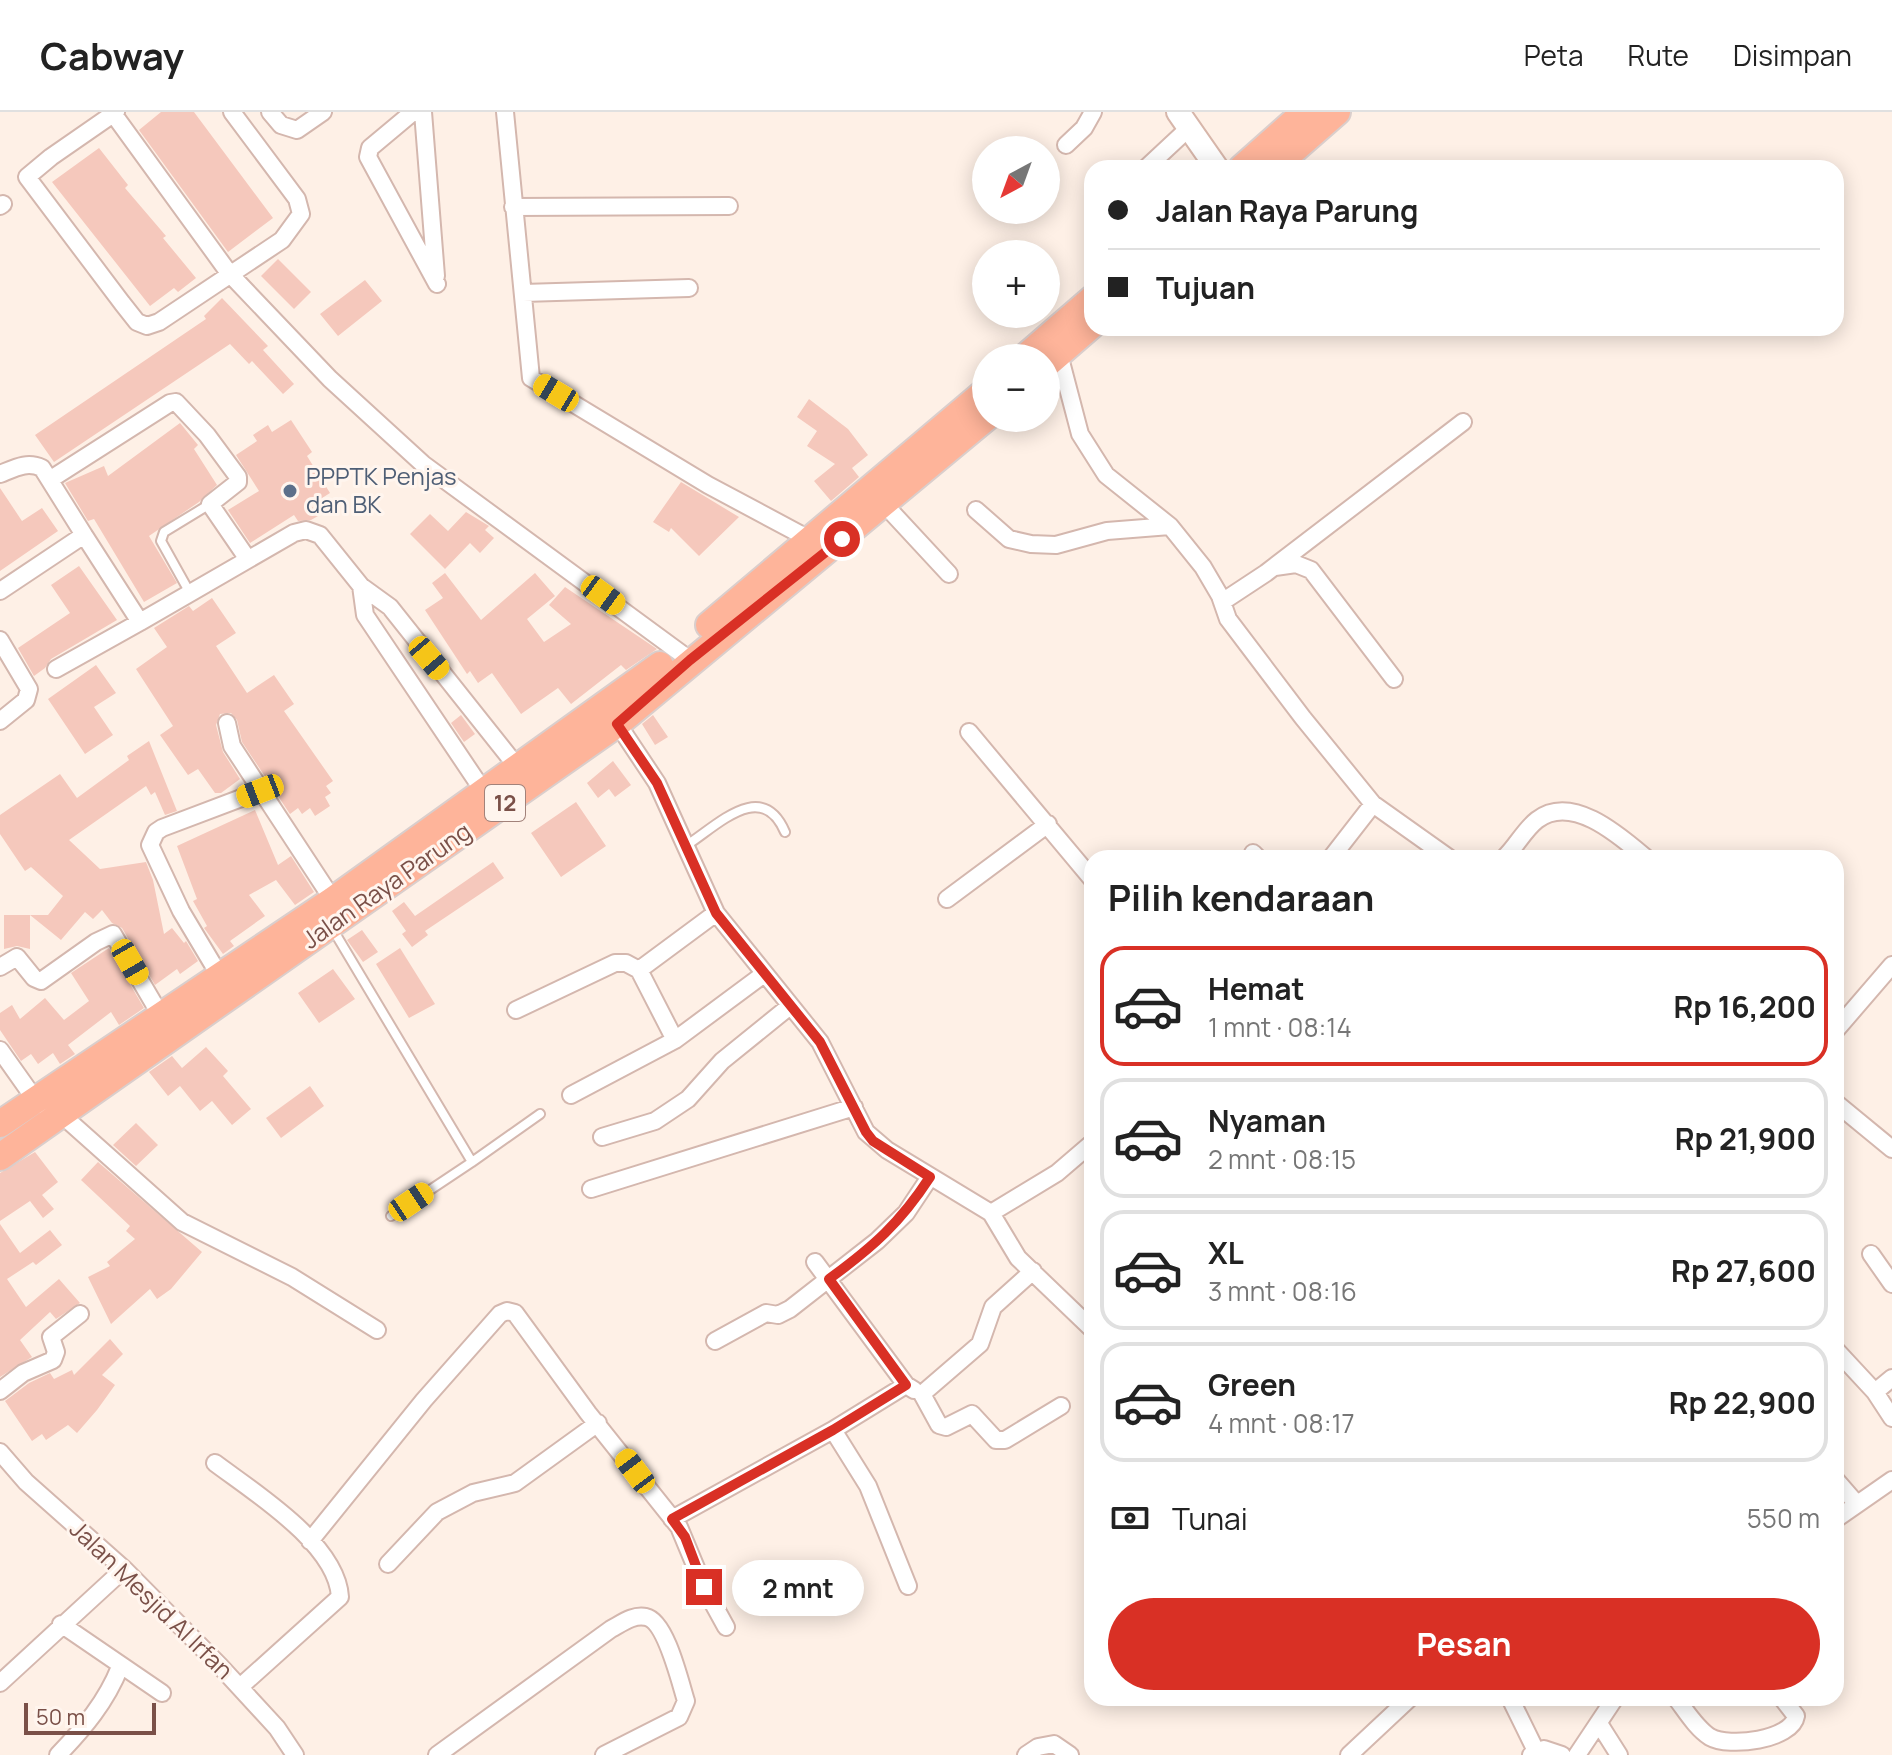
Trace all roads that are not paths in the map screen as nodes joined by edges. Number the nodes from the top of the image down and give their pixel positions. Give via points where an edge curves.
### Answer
1 (232, 112) edge
2 (270, 112) edge
3 (323, 112) edge
4 (413, 112) edge
5 (423, 112) edge
6 (505, 112) edge
7 (1093, 112) edge
8 (1337, 112) edge
9 (114, 113) edge
10 (1293, 118) edge
11 (1184, 120) edge
12 (1066, 145) dead end
13 (1152, 160) edge
14 (1212, 160) edge
15 (1250, 160) edge
16 (1282, 160) edge
17 (729, 206) dead end
18 (513, 207) junction
19 (229, 273) junction
20 (689, 288) dead end
21 (523, 293) junction
22 (1084, 306) edge
23 (1084, 332) edge
24 (1040, 344) edge
25 (1060, 352) edge
26 (1060, 380) edge
27 (972, 407) edge
28 (1463, 422) dead end
29 (972, 427) edge
30 (934, 450) junction
31 (0, 474) edge
32 (51, 479) junction
33 (210, 504) junction
34 (885, 505) junction
35 (976, 510) dead end
36 (1170, 526) junction
37 (84, 535) junction
38 (811, 540) junction
39 (247, 558) junction
40 (1274, 567) junction
41 (949, 574) dead end
42 (361, 586) junction
43 (0, 591) edge
44 (190, 593) junction
45 (1222, 602) junction
46 (140, 622) junction
47 (409, 635) junction
48 (0, 640) edge
49 (386, 648) junction
50 (685, 655) junction
51 (56, 669) dead end
52 (1394, 679) dead end
53 (612, 714) junction
54 (0, 721) edge
55 (227, 723) dead end
56 (969, 732) dead end
57 (524, 775) junction
58 (260, 791) junction
59 (489, 799) junction
60 (1373, 804) junction
61 (1048, 824) junction
62 (785, 832) dead end
63 (687, 845) junction
64 (1337, 850) edge
65 (1438, 850) edge
66 (1511, 850) edge
67 (1636, 850) edge
68 (1084, 869) edge
69 (947, 899) dead end
70 (327, 912) junction
71 (716, 913) junction
72 (1892, 965) edge
73 (0, 967) edge
74 (639, 970) junction
75 (764, 974) junction
76 (226, 986) junction
77 (790, 1006) junction
78 (516, 1010) dead end
79 (1844, 1021) edge
80 (167, 1025) junction
81 (675, 1040) junction
82 (0, 1050) edge
83 (571, 1095) dead end
84 (35, 1099) junction
85 (854, 1107) junction
86 (1844, 1110) edge
87 (540, 1114) dead end
88 (57, 1118) junction
89 (0, 1124) edge
90 (602, 1137) dead end
91 (1892, 1149) edge
92 (1084, 1150) edge
93 (0, 1157) edge
94 (472, 1162) junction
95 (930, 1177) junction
96 (591, 1189) dead end
97 (991, 1213) junction
98 (391, 1216) dead end
99 (1871, 1254) dead end
100 (815, 1262) dead end
101 (1033, 1271) junction
102 (829, 1279) junction
103 (1892, 1284) edge
104 (80, 1314) dead end
105 (1084, 1321) edge
106 (377, 1330) dead end
107 (715, 1341) dead end
108 (1844, 1359) edge
109 (1892, 1378) edge
110 (906, 1385) junction
111 (0, 1391) edge
112 (1875, 1392) junction
113 (922, 1394) junction
114 (1061, 1406) dead end
115 (1892, 1418) edge
116 (598, 1423) junction
117 (833, 1430) junction
118 (0, 1452) edge
119 (215, 1463) dead end
120 (1892, 1480) edge
121 (1844, 1489) edge
122 (1856, 1503) junction
123 (1844, 1513) edge
124 (672, 1519) junction
125 (310, 1541) junction
126 (388, 1564) dead end
127 (124, 1569) junction
128 (908, 1586) dead end
129 (61, 1624) junction
130 (726, 1627) dead end
131 (120, 1667) junction
132 (0, 1683) edge
133 (240, 1687) junction
134 (162, 1693) dead end
135 (1401, 1706) edge
136 (1513, 1706) edge
137 (1610, 1706) edge
138 (1683, 1706) edge
139 (1788, 1706) edge
140 (1600, 1725) junction
141 (1534, 1753) edge
142 (58, 1755) edge
143 (295, 1755) edge
144 (437, 1755) edge
145 (604, 1755) edge
146 (1026, 1755) edge
147 (1070, 1755) edge
148 (1349, 1755) edge
149 (1562, 1755) edge
150 (1577, 1755) edge
151 (1619, 1755) edge

1 - 19 street via 297,199 301,214 282,240
2 - 3 street via 281,125 297,130
4 - 5 street via 370,148 368,157 437,285
6 - 18 street
7 - 12 street
8 - 16 highway
9 - 19 street
9 - 19 street via 27,177 137,322 159,322
10 - 15 highway
11 - 13 street
11 - 14 main road
17 - 18 street
18 - 21 street
19 - 50 street via 330,379 423,464
20 - 21 street
21 - 38 street via 531,378
22 - 24 highway
23 - 25 highway
26 - 36 street via 1080,434 1106,475
27 - 30 highway, Jalan Raya Parung / 12
28 - 40 street
29 - 30 highway, Jalan Raya Parung / 12
30 - 34 highway, Jalan Raya Parung / 12
30 - 38 highway, Jalan Raya Parung / 12
31 - 32 street via 33,464
32 - 33 street via 176,402 238,477
32 - 37 street
33 - 39 street
33 - 44 lane via 170,527 161,541
34 - 41 street
34 - 50 highway, Jalan Raya Parung / 12
35 - 36 street via 1009,539 1031,544 1056,545 1107,531
36 - 45 street via 1203,567
37 - 43 street
37 - 46 street
38 - 50 highway, Jalan Raya Parung / 12
39 - 42 street via 294,533 313,531
39 - 44 street
40 - 45 street
40 - 52 street via 1296,564 1311,570
42 - 47 street via 390,607
42 - 49 street via 365,615
44 - 46 street
45 - 60 street via 1228,619
46 - 51 street
47 - 49 street
47 - 57 street
48 - 54 street via 29,689 26,700
49 - 59 street
50 - 53 highway, Jalan Raya Parung / 12
53 - 57 highway, Jalan Raya Parung / 12
53 - 63 street via 657,783
55 - 58 street via 232,746
56 - 61 street
57 - 59 highway, Jalan Raya Parung / 12
58 - 70 street
58 - 76 street via 162,828 150,845 181,911
59 - 70 highway, Jalan Raya Parung / 12
60 - 64 street
60 - 65 street
61 - 68 street
61 - 69 street
62 - 63 lane via 771,811 746,806
63 - 71 street
66 - 67 street via 1537,820 1577,812
70 - 76 highway, Jalan Raya Parung / 12
70 - 94 lane
71 - 74 street
71 - 75 street
72 - 79 street
73 - 80 street via 17,957 41,981 113,934
74 - 78 street via 615,963
74 - 81 street
75 - 77 street
75 - 81 street
76 - 80 highway, Jalan Raya Parung / 12
77 - 85 street via 820,1042
77 - 90 street via 722,1061 681,1104 655,1121
80 - 84 highway, Jalan Raya Parung / 12
80 - 88 highway, Jalan Raya Parung / 12
81 - 83 street
82 - 84 street
84 - 88 street
84 - 89 highway, Jalan Raya Parung / 12
85 - 95 street via 873,1141
85 - 96 street
86 - 91 street
87 - 94 lane
88 - 93 highway, Jalan Raya Parung / 12
88 - 106 street via 182,1222 292,1277
92 - 97 street
94 - 98 lane
95 - 97 street
95 - 102 street via 906,1213
97 - 101 street via 1018,1258
99 - 103 street
100 - 102 street
101 - 105 street
101 - 113 street via 993,1307 980,1344
102 - 107 street via 790,1309 766,1313
102 - 110 street
104 - 111 street via 51,1337 53,1360
108 - 112 street
109 - 112 street
110 - 113 street
110 - 117 street
112 - 115 street
113 - 114 street via 939,1425 946,1427 972,1414 996,1440 1005,1440
116 - 124 street
116 - 125 street via 515,1313 504,1312 424,1400
116 - 126 street via 515,1483 473,1493 437,1512
117 - 124 street
117 - 128 street via 868,1486
118 - 127 street, Jalan Mesjid Al Irfan
119 - 125 street via 275,1507
120 - 122 street
121 - 122 street
122 - 123 street
124 - 130 street
125 - 133 street via 335,1572 340,1597
127 - 129 street
127 - 133 street, Jalan Mesjid Al Irfan
129 - 131 street
129 - 132 street
131 - 134 street
131 - 142 street via 96,1712
133 - 143 street, Jalan Mesjid Al Irfan
135 - 148 street
136 - 141 street
137 - 140 street
138 - 139 street via 1703,1731 1726,1743 1788,1730 1796,1716
140 - 150 street
140 - 151 street
141 - 149 street via 1552,1750
144 - 145 street via 611,1629 644,1616 662,1631 685,1707 679,1717
146 - 147 street via 1054,1744

